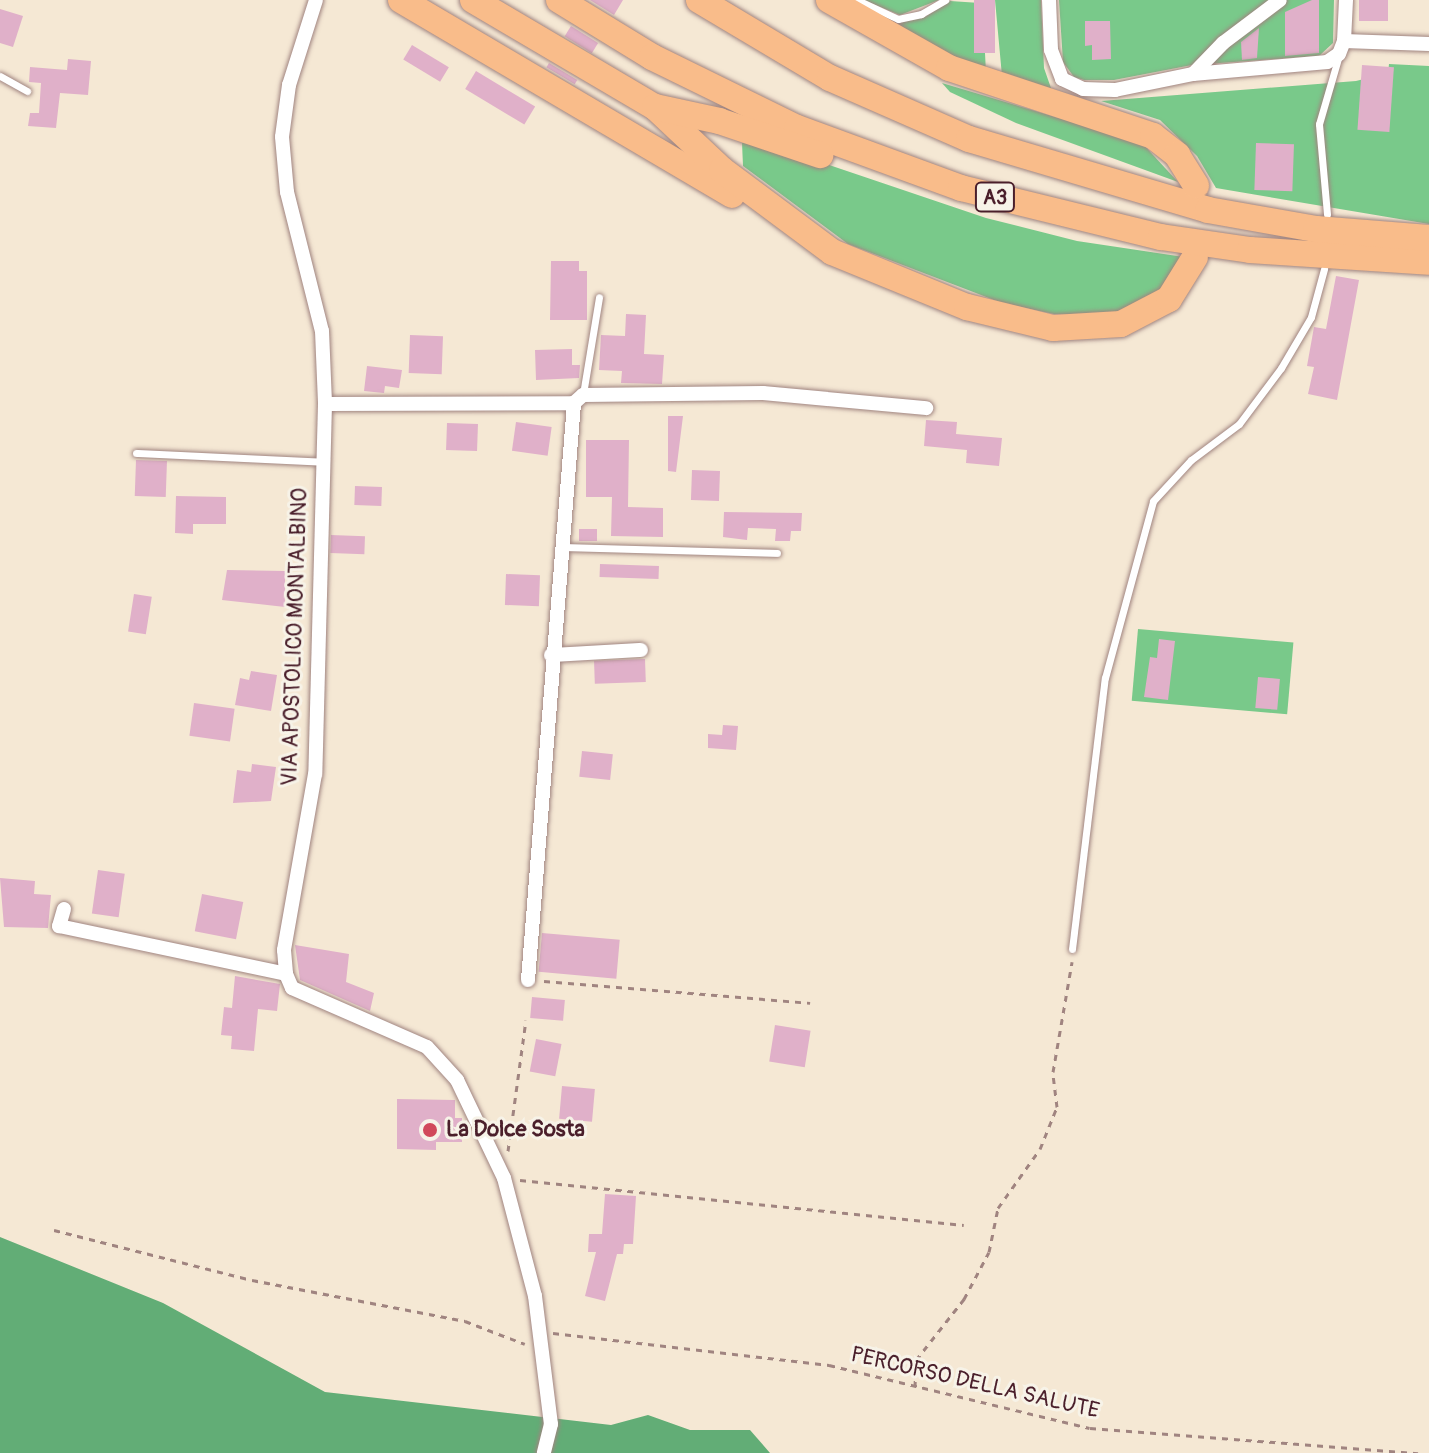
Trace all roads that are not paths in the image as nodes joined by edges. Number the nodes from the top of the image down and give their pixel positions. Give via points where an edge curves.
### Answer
1 (316, 0) edge
2 (401, 0) edge
3 (473, 0) edge
4 (559, 0) edge
5 (699, 0) edge
6 (829, 0) edge
7 (857, 0) edge
8 (945, 0) edge
9 (1049, 0) edge
10 (1280, 0) edge
11 (1346, 0) edge
12 (1429, 44) edge
13 (1342, 48) junction
14 (1193, 74) junction
15 (0, 76) edge
16 (27, 91) dead end
17 (655, 107) junction
18 (1196, 185) dead end
19 (1327, 214) dead end
20 (1111, 227) junction
21 (1429, 238) edge
22 (832, 252) junction
23 (1195, 257) dead end
24 (1429, 262) edge
25 (1324, 269) dead end
26 (599, 297) dead end
27 (579, 399) junction
28 (325, 404) junction
29 (926, 408) dead end
30 (136, 453) dead end
31 (325, 462) junction
32 (566, 547) junction
33 (777, 553) dead end
34 (641, 650) dead end
35 (551, 655) junction
36 (64, 909) dead end
37 (1072, 949) road end
38 (286, 974) junction
39 (528, 980) road end
40 (544, 1453) edge

1 - 28 street, VIA APOSTOLICO MONTALBINO via 289,85 282,137 287,192 322,331
2 - 22 highway, A3
3 - 17 highway, A3
4 - 20 highway, A3 via 652,57 797,128 948,183
5 - 21 highway, A3 via 878,103 1022,156 1208,210 1316,229
6 - 18 highway via 964,74 1153,136 1177,155
7 - 8 lane via 898,19
9 - 14 street via 1053,66 1069,86 1115,90
10 - 14 street via 1223,43
11 - 13 street
12 - 13 street
13 - 14 street via 1327,62
13 - 19 lane via 1319,124
15 - 16 lane
17 - 20 highway, A3 via 763,135 979,208
17 - 22 highway, A3 via 722,170
20 - 24 highway, A3 via 1250,250
22 - 23 highway, A3 via 967,307 1076,330 1121,324 1157,309 1180,287
25 - 37 lane via 1311,317 1281,368 1239,424 1191,460 1153,501 1105,678
26 - 27 lane
27 - 28 street
27 - 29 street via 763,393
27 - 32 street
28 - 31 street, VIA APOSTOLICO MONTALBINO
30 - 31 lane
31 - 38 street, VIA APOSTOLICO MONTALBINO via 315,774 284,950
32 - 33 lane
32 - 35 street
34 - 35 street
35 - 39 street
36 - 38 street via 59,926
38 - 40 street via 292,988 427,1047 457,1080 504,1178 541,1332 551,1424

